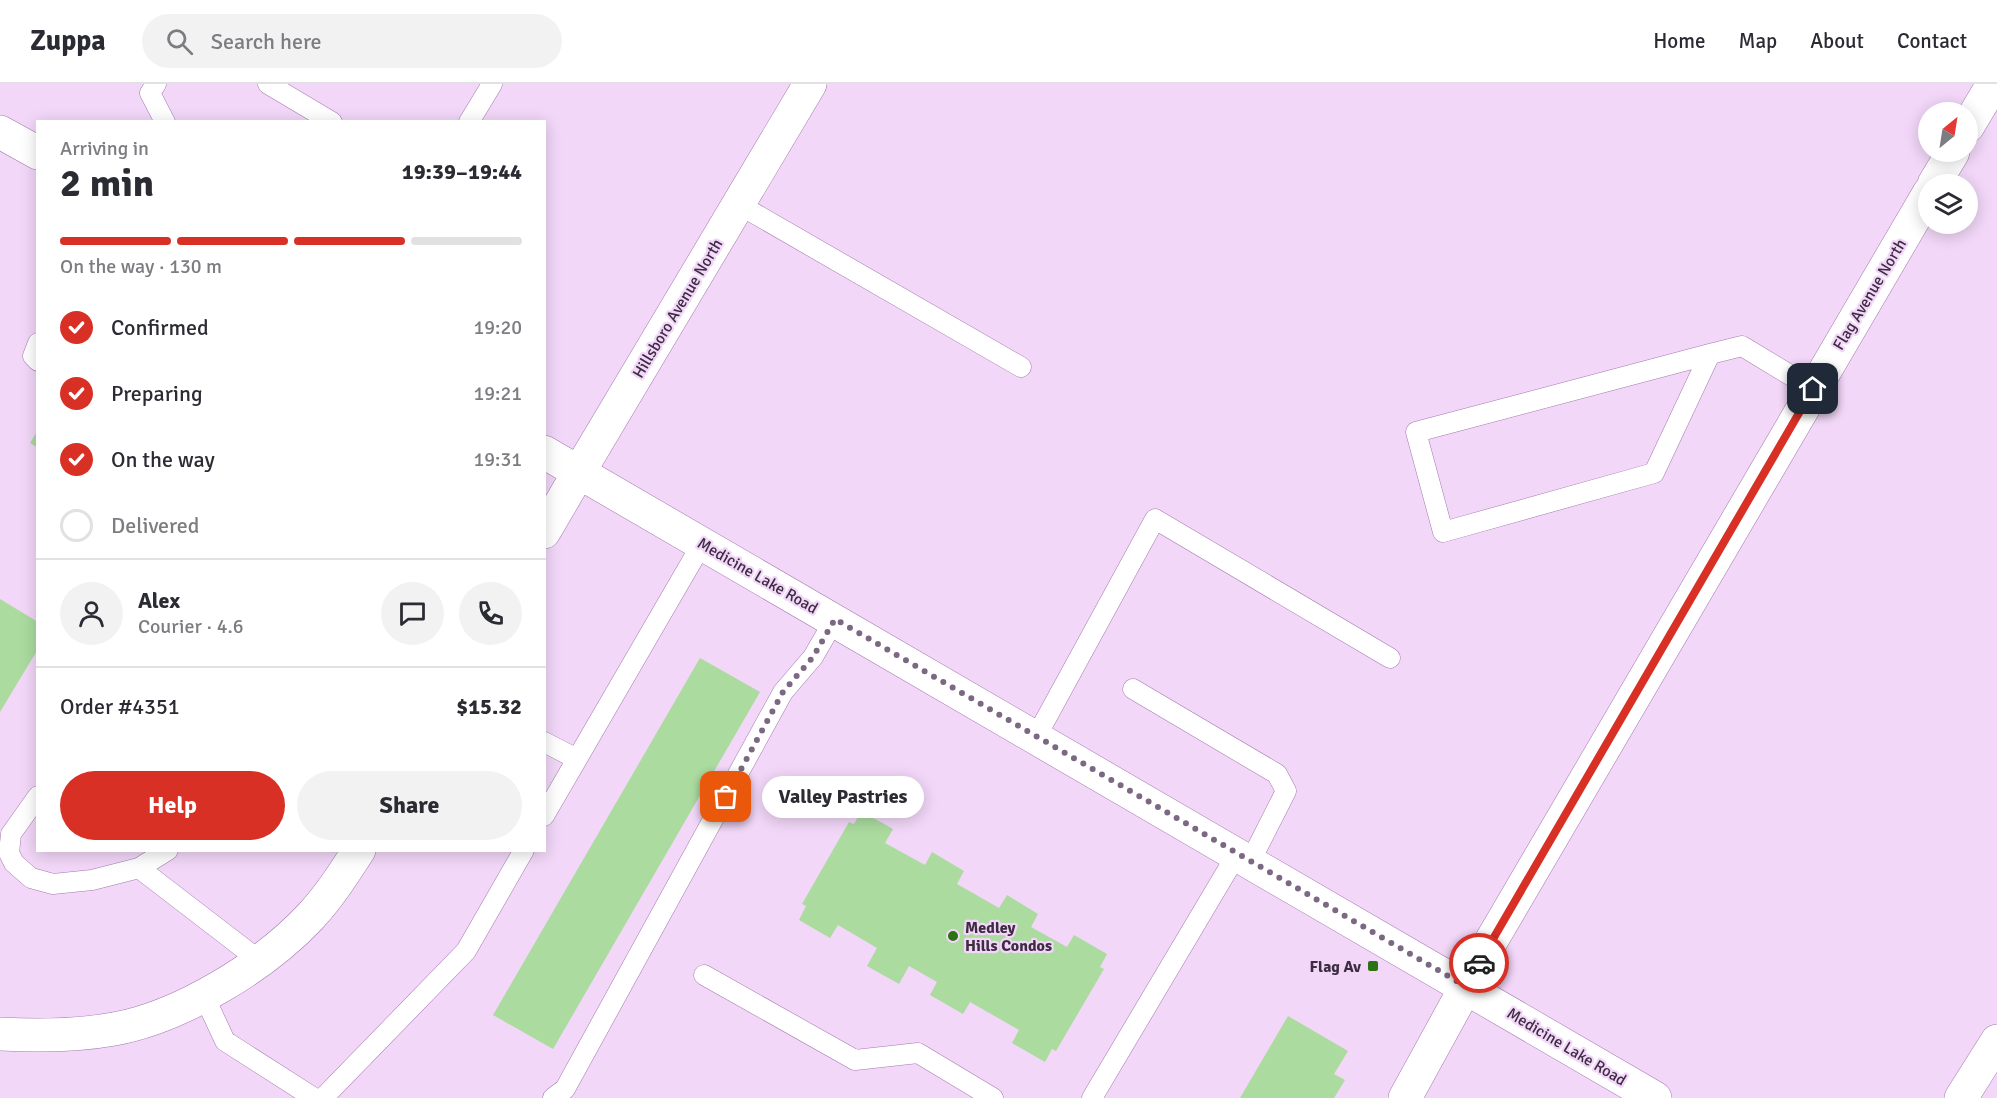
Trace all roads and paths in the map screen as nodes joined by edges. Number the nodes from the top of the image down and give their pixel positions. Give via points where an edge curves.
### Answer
1 (156, 84) edge
2 (268, 84) edge
3 (492, 84) edge
4 (810, 84) edge
5 (1993, 84) edge
6 (1978, 109) edge
7 (164, 120) edge
8 (329, 120) edge
9 (470, 120) edge
10 (0, 132) edge
11 (36, 152) edge
12 (738, 204) junction
13 (1918, 212) edge
14 (1710, 354) junction
15 (1021, 367) dead end
16 (1813, 389) junction
17 (546, 453) edge
18 (579, 472) junction
19 (546, 529) edge
20 (703, 542) junction
21 (835, 619) junction
22 (1390, 658) dead end
23 (1134, 689) dead end
24 (1036, 737) junction
25 (546, 743) edge
26 (577, 759) junction
27 (36, 798) edge
28 (546, 813) edge
29 (165, 852) edge
30 (358, 852) edge
31 (523, 852) edge
32 (1243, 858) junction
33 (139, 868) junction
34 (260, 960) junction
35 (704, 975) dead end
36 (1467, 987) junction
37 (204, 996) junction
38 (0, 1034) edge
39 (1997, 1041) edge
40 (314, 1098) edge
41 (323, 1098) edge
42 (553, 1098) edge
43 (993, 1098) edge
44 (1092, 1098) edge
45 (1405, 1098) edge
46 (1655, 1098) edge
47 (1961, 1098) edge

1 - 7 lane via 150,93
2 - 8 lane
3 - 9 lane
4 - 12 street, Hillsboro Avenue North
5 - 6 street
10 - 11 street
12 - 15 lane
12 - 18 street, Hillsboro Avenue North
13 - 16 street, Flag Avenue North
14 - 14 lane via 1416,432 1443,532 1654,473
14 - 16 lane via 1742,346
16 - 36 street, Flag Avenue North
17 - 18 street, Medicine Lake Road
18 - 19 street, Hillsboro Avenue North
18 - 20 street, Medicine Lake Road
20 - 21 street, Medicine Lake Road
20 - 26 lane
21 - 24 street, Medicine Lake Road
21 - 42 lane via 813,657 783,692 565,1089
22 - 24 lane via 1155,519
23 - 32 lane via 1277,774 1286,791
24 - 32 street, Medicine Lake Road
25 - 26 lane
26 - 28 lane
27 - 33 lane via 11,834 9,853 31,878 53,884 93,880
29 - 33 lane
30 - 34 street via 312,915
31 - 41 lane via 466,951
32 - 36 street, Medicine Lake Road
32 - 44 lane
33 - 34 lane
34 - 37 street
35 - 43 lane via 855,1060 918,1053
36 - 45 street, Flag Avenue North
36 - 46 street, Medicine Lake Road
37 - 38 street via 116,1029 45,1036
37 - 40 lane via 225,1041
39 - 47 street

